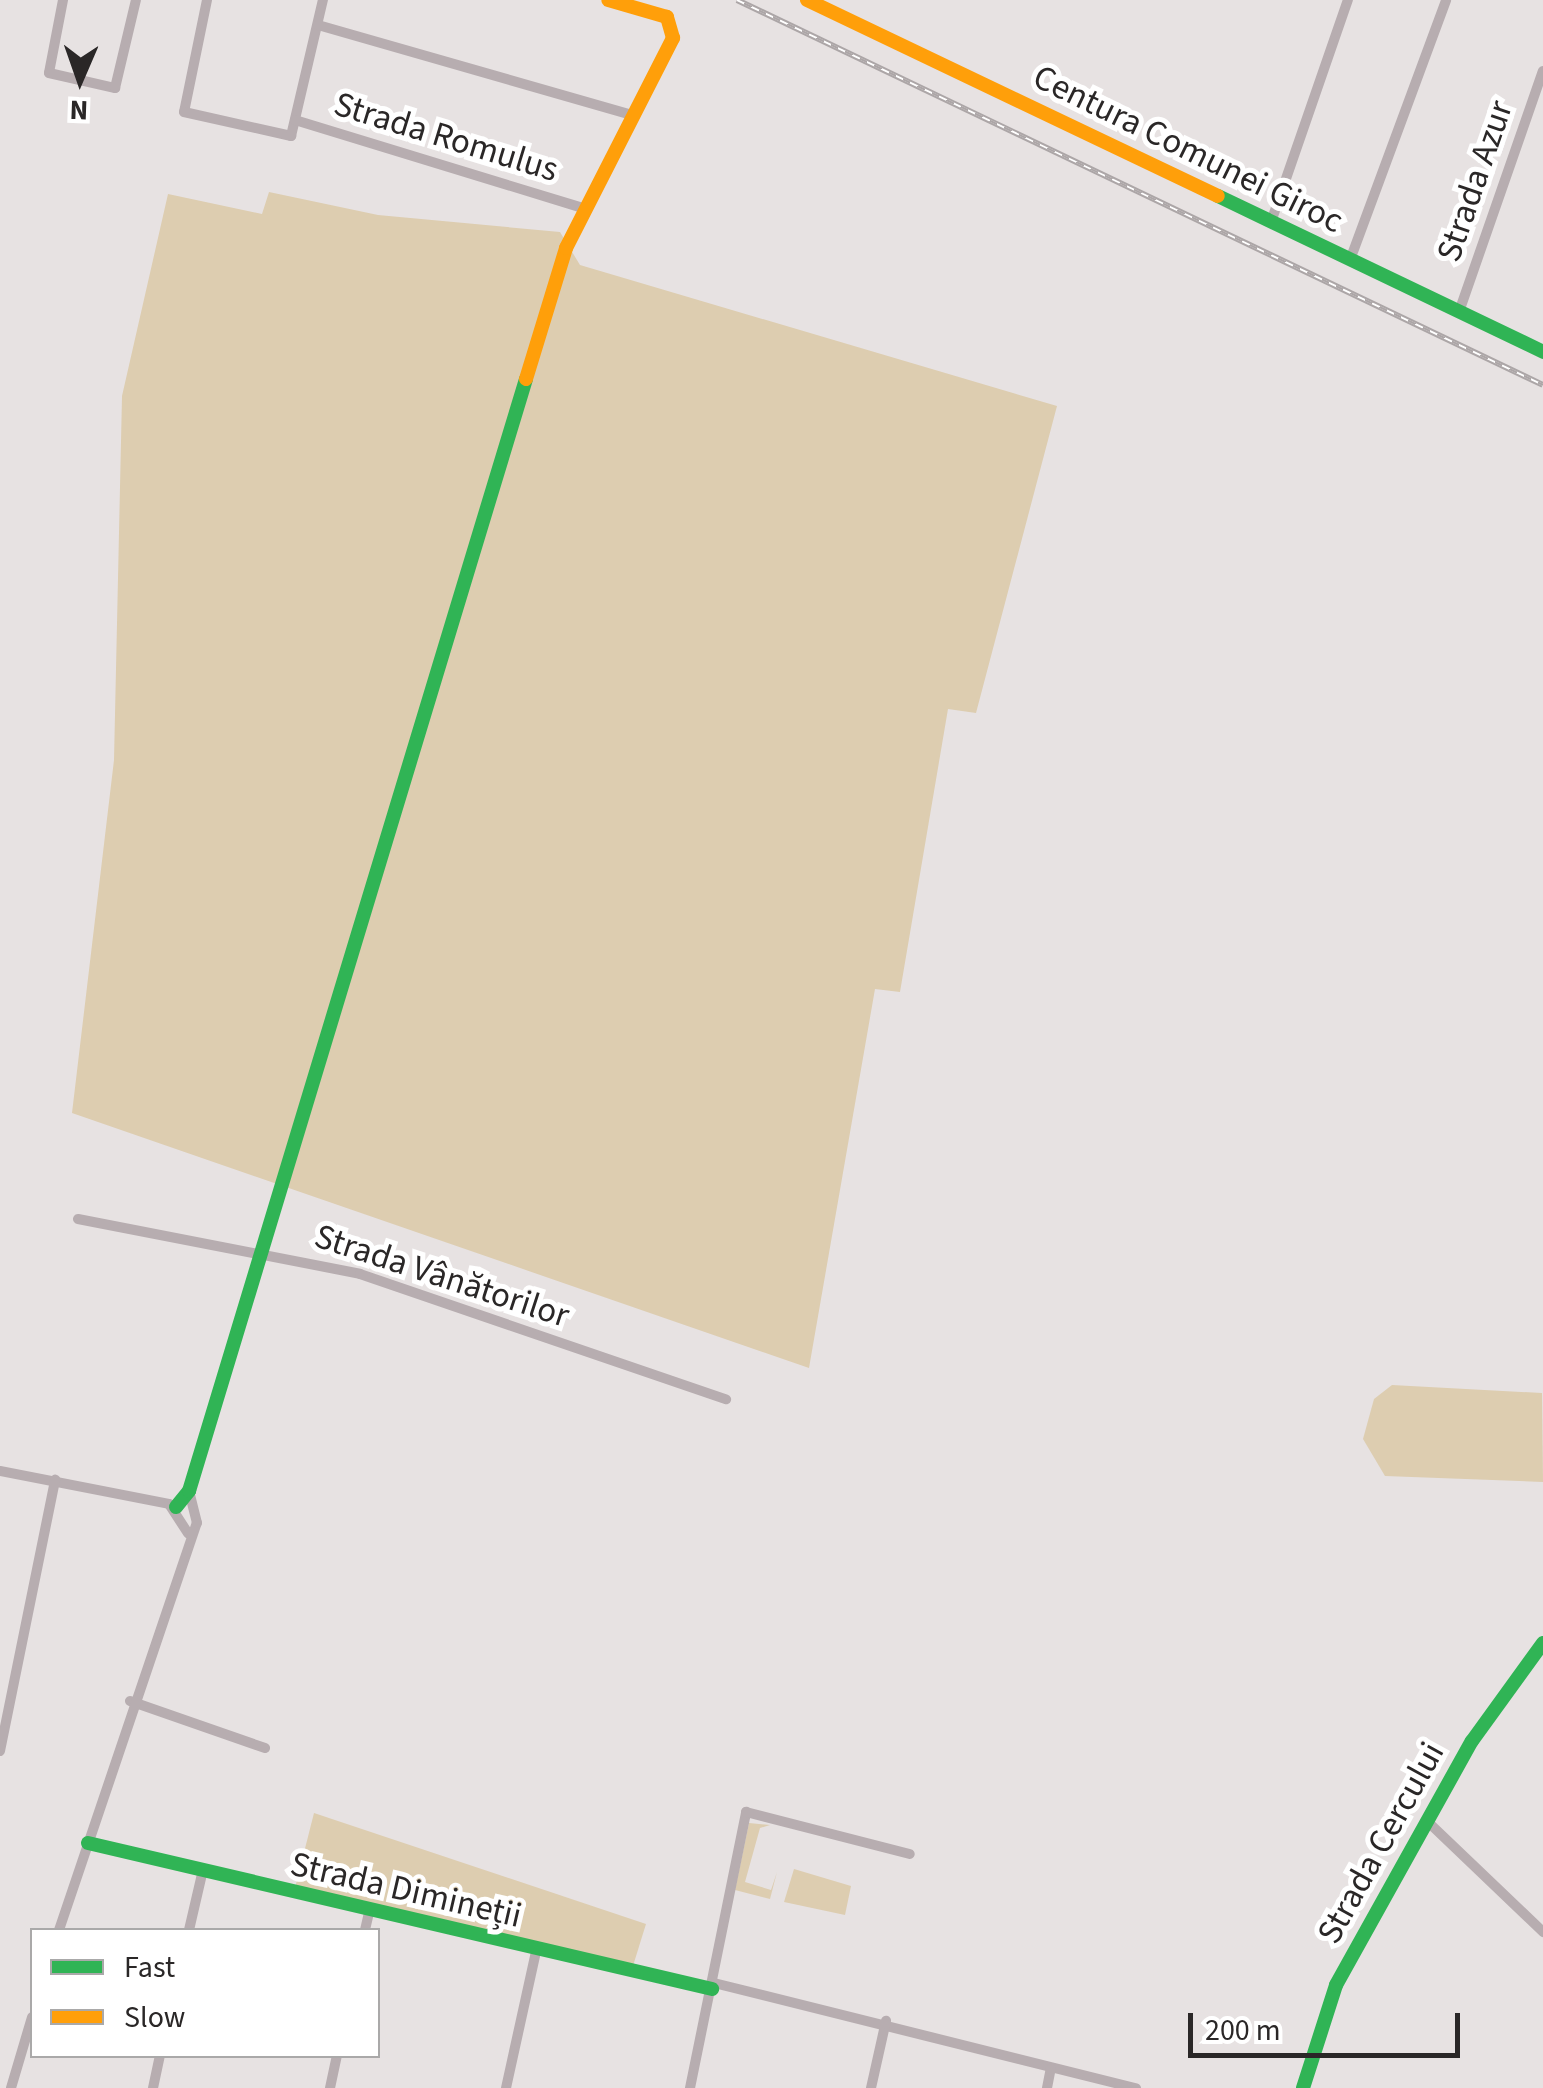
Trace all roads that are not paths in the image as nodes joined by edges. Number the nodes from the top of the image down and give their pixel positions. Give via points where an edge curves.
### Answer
1 (63, 0) edge
2 (136, 0) edge
3 (207, 0) edge
4 (323, 0) edge
5 (608, 0) edge
6 (807, 0) edge
7 (1348, 0) edge
8 (1446, 0) edge
9 (318, 26) junction
10 (1543, 71) edge
11 (632, 115) junction
12 (295, 120) junction
13 (580, 207) junction
14 (1271, 222) junction
15 (1350, 260) junction
16 (1460, 308) junction
17 (1543, 352) edge
18 (78, 1219) dead end
19 (260, 1258) junction
20 (726, 1398) dead end
21 (0, 1471) edge
22 (55, 1480) junction
23 (189, 1491) junction
24 (176, 1506) junction
25 (188, 1533) junction
26 (1543, 1643) edge
27 (130, 1701) junction
28 (265, 1748) dead end
29 (0, 1751) edge
30 (1428, 1820) junction
31 (88, 1843) junction
32 (910, 1854) dead end
33 (202, 1874) junction
34 (369, 1912) junction
35 (60, 1928) edge
36 (189, 1928) edge
37 (365, 1928) edge
38 (1543, 1932) edge
39 (536, 1952) junction
40 (713, 1986) junction
41 (886, 2021) junction
42 (30, 2024) edge
43 (160, 2058) edge
44 (337, 2058) edge
45 (1051, 2068) junction
46 (11, 2088) edge
47 (153, 2088) edge
48 (330, 2088) edge
49 (506, 2088) edge
50 (690, 2088) edge
51 (871, 2088) edge
52 (1046, 2088) edge
53 (1136, 2088) edge
54 (1303, 2088) edge

1 - 2 street via 49,73 115,88
3 - 12 street via 184,112 291,136
4 - 9 street
5 - 11 street via 656,10 674,26
6 - 14 street, Centura Comunei Giroc
7 - 14 street
8 - 15 street
9 - 11 street
9 - 12 street
10 - 16 street, Strada Azur
11 - 13 street
12 - 13 street, Strada Romulus
13 - 19 street
14 - 15 street, Centura Comunei Giroc
15 - 16 street, Centura Comunei Giroc
16 - 17 street, Centura Comunei Giroc
18 - 19 street, Strada Vânătorilor
19 - 20 street, Strada Vânătorilor via 295,1256 360,1274
19 - 23 street
21 - 22 street
22 - 24 street
22 - 29 street
23 - 24 street
23 - 25 street via 198,1516
24 - 25 street
25 - 27 street
26 - 30 street, Strada Cercului
27 - 28 street
27 - 31 street
30 - 38 street
30 - 54 street, Strada Cercului via 1336,1985
31 - 33 street, Strada Dimineții
31 - 35 street
32 - 40 street via 746,1812
33 - 34 street, Strada Dimineții
33 - 36 street
34 - 37 street
34 - 39 street, Strada Dimineții
39 - 40 street, Strada Dimineții
39 - 49 street
40 - 41 street, Strada Dimineții
40 - 50 street
41 - 45 street, Strada Dimineții
41 - 51 street
42 - 46 street
43 - 47 street
44 - 48 street
45 - 52 street
45 - 53 street, Strada Dimineții

